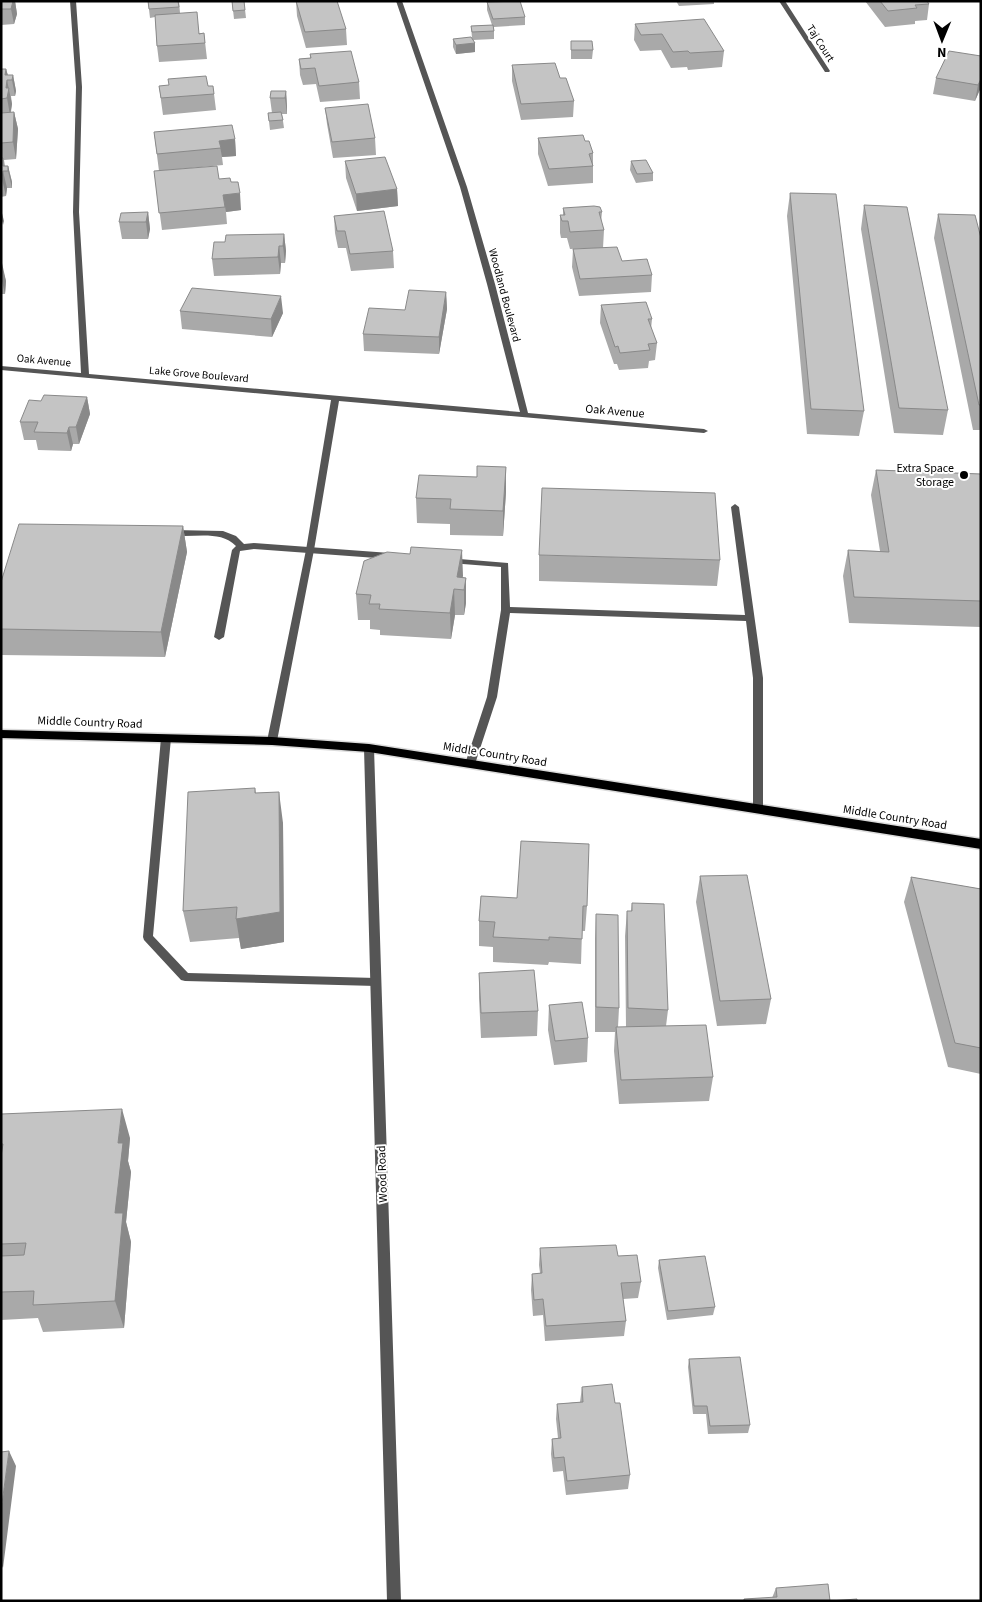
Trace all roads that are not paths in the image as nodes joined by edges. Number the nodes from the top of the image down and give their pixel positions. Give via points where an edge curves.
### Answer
1 (73, 1) edge
2 (399, 1) edge
3 (782, 1) edge
4 (827, 71) dead end
5 (1, 368) edge
6 (85, 375) junction
7 (335, 398) junction
8 (525, 415) junction
9 (704, 431) dead end
10 (735, 507) dead end
11 (164, 533) edge
12 (242, 547) junction
13 (310, 550) junction
14 (398, 557) edge
15 (437, 560) edge
16 (506, 610) junction
17 (749, 618) junction
18 (219, 637) dead end
19 (1, 734) edge
20 (166, 738) junction
21 (272, 741) junction
22 (369, 748) junction
23 (470, 764) junction
24 (758, 809) junction
25 (981, 844) edge
26 (376, 982) junction
27 (394, 1601) edge

1 - 6 street via 78,87 76,212
2 - 8 street, Woodland Boulevard via 453,156
3 - 4 street, Taj Court
5 - 6 street, Oak Avenue
6 - 7 street, Lake Grove Boulevard
7 - 8 street
7 - 13 street
8 - 9 street, Oak Avenue
10 - 17 street
11 - 12 street via 224,534
12 - 13 street
12 - 18 street via 236,550
13 - 14 street
13 - 21 street
15 - 16 street via 505,565
16 - 17 street
16 - 23 street via 492,696
17 - 24 street via 758,678
19 - 20 main road, Middle Country Road
20 - 21 main road, Middle Country Road
20 - 26 street via 148,938 186,977
21 - 22 main road, Middle Country Road
22 - 23 main road, Middle Country Road
22 - 26 street, Wood Road
23 - 24 main road, Middle Country Road
24 - 25 main road, Middle Country Road
26 - 27 street, Wood Road

